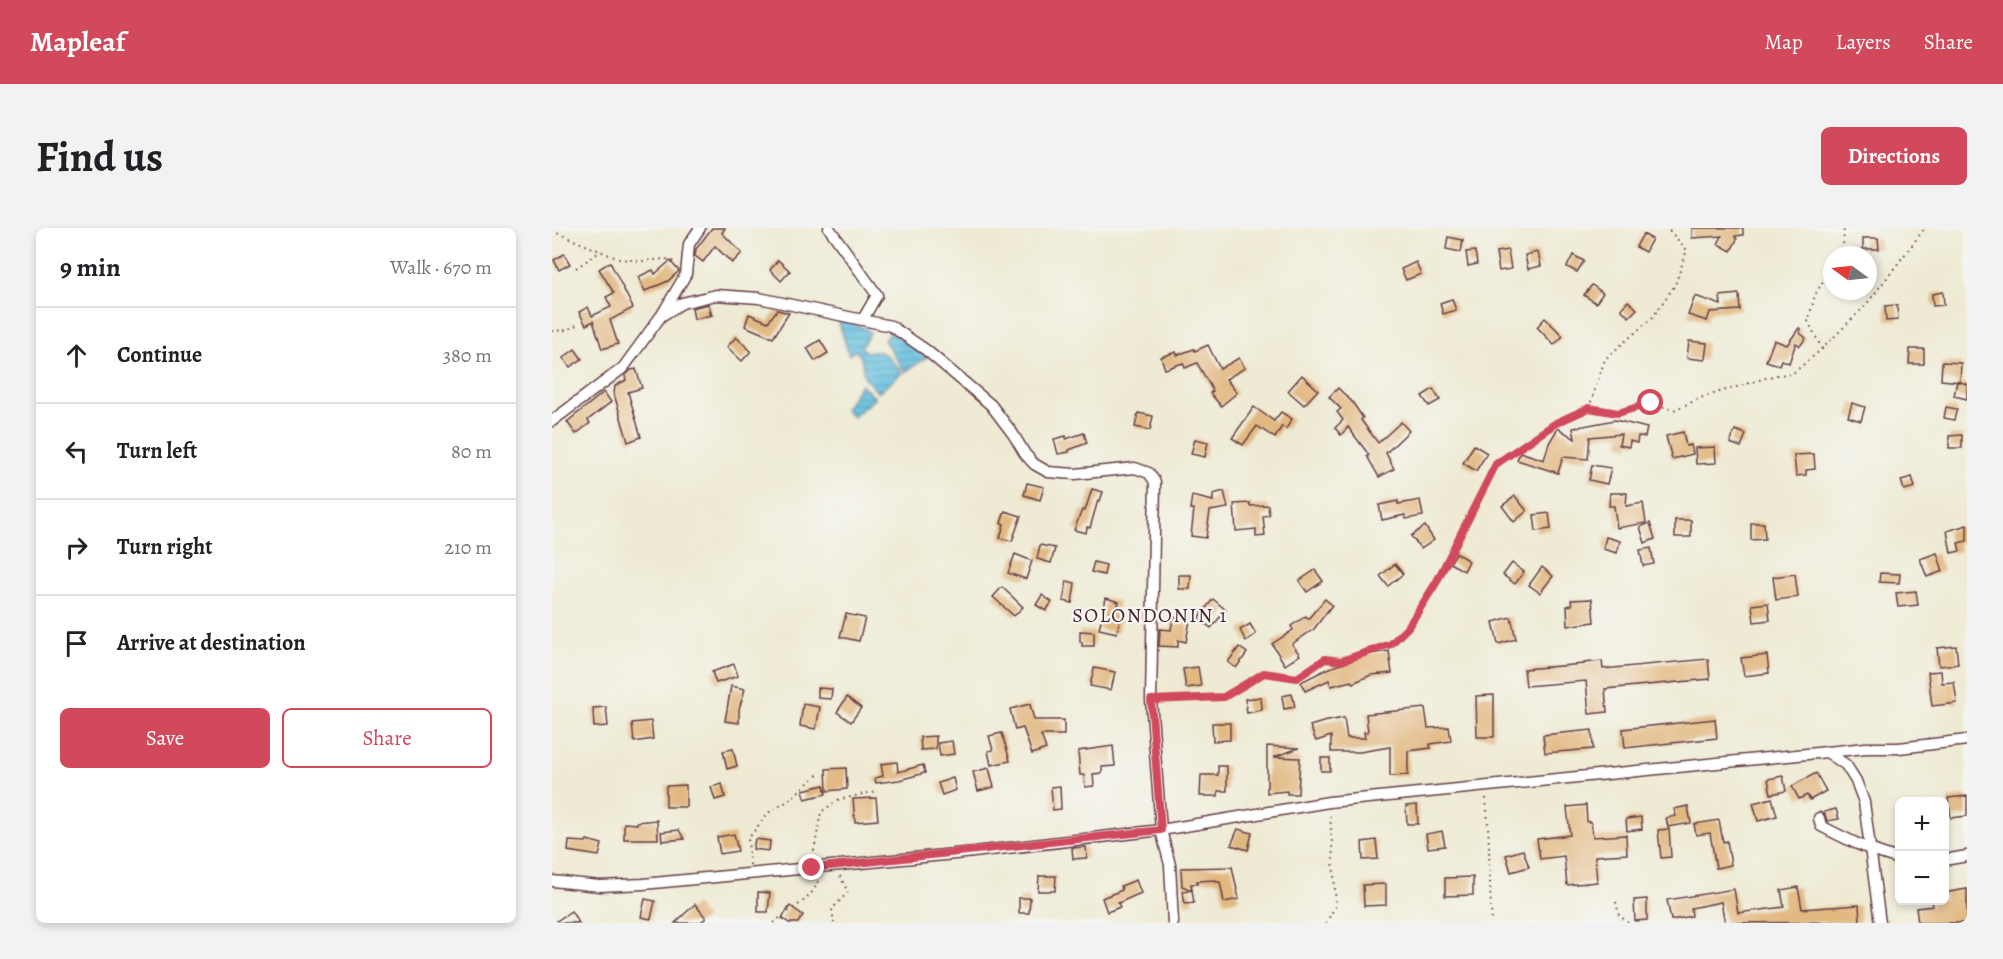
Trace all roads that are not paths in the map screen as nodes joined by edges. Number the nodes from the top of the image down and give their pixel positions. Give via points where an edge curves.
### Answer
1 (700, 228) edge
2 (829, 228) edge
3 (661, 316) junction
4 (863, 320) junction
5 (552, 421) edge
6 (1967, 740) edge
7 (1827, 752) junction
8 (1818, 818) dead end
9 (1161, 830) junction
10 (1870, 848) junction
11 (1967, 856) edge
12 (1895, 858) edge
13 (1949, 859) edge
14 (552, 881) edge
15 (1173, 923) edge
16 (1880, 923) edge

1 - 3 street via 689,244 686,274
2 - 4 street via 877,295
3 - 4 street via 682,303 716,295 759,298
3 - 5 street via 623,368
4 - 9 street via 891,326 926,350 991,405 1024,454 1048,472 1075,474 1135,468 1149,473 1155,482 1151,700
6 - 7 street
7 - 9 street via 1329,802
7 - 10 street via 1846,765 1856,781 1864,802
8 - 10 street via 1821,826
9 - 14 street via 632,885
9 - 15 street via 1170,865
10 - 12 street
10 - 16 street
11 - 13 street

